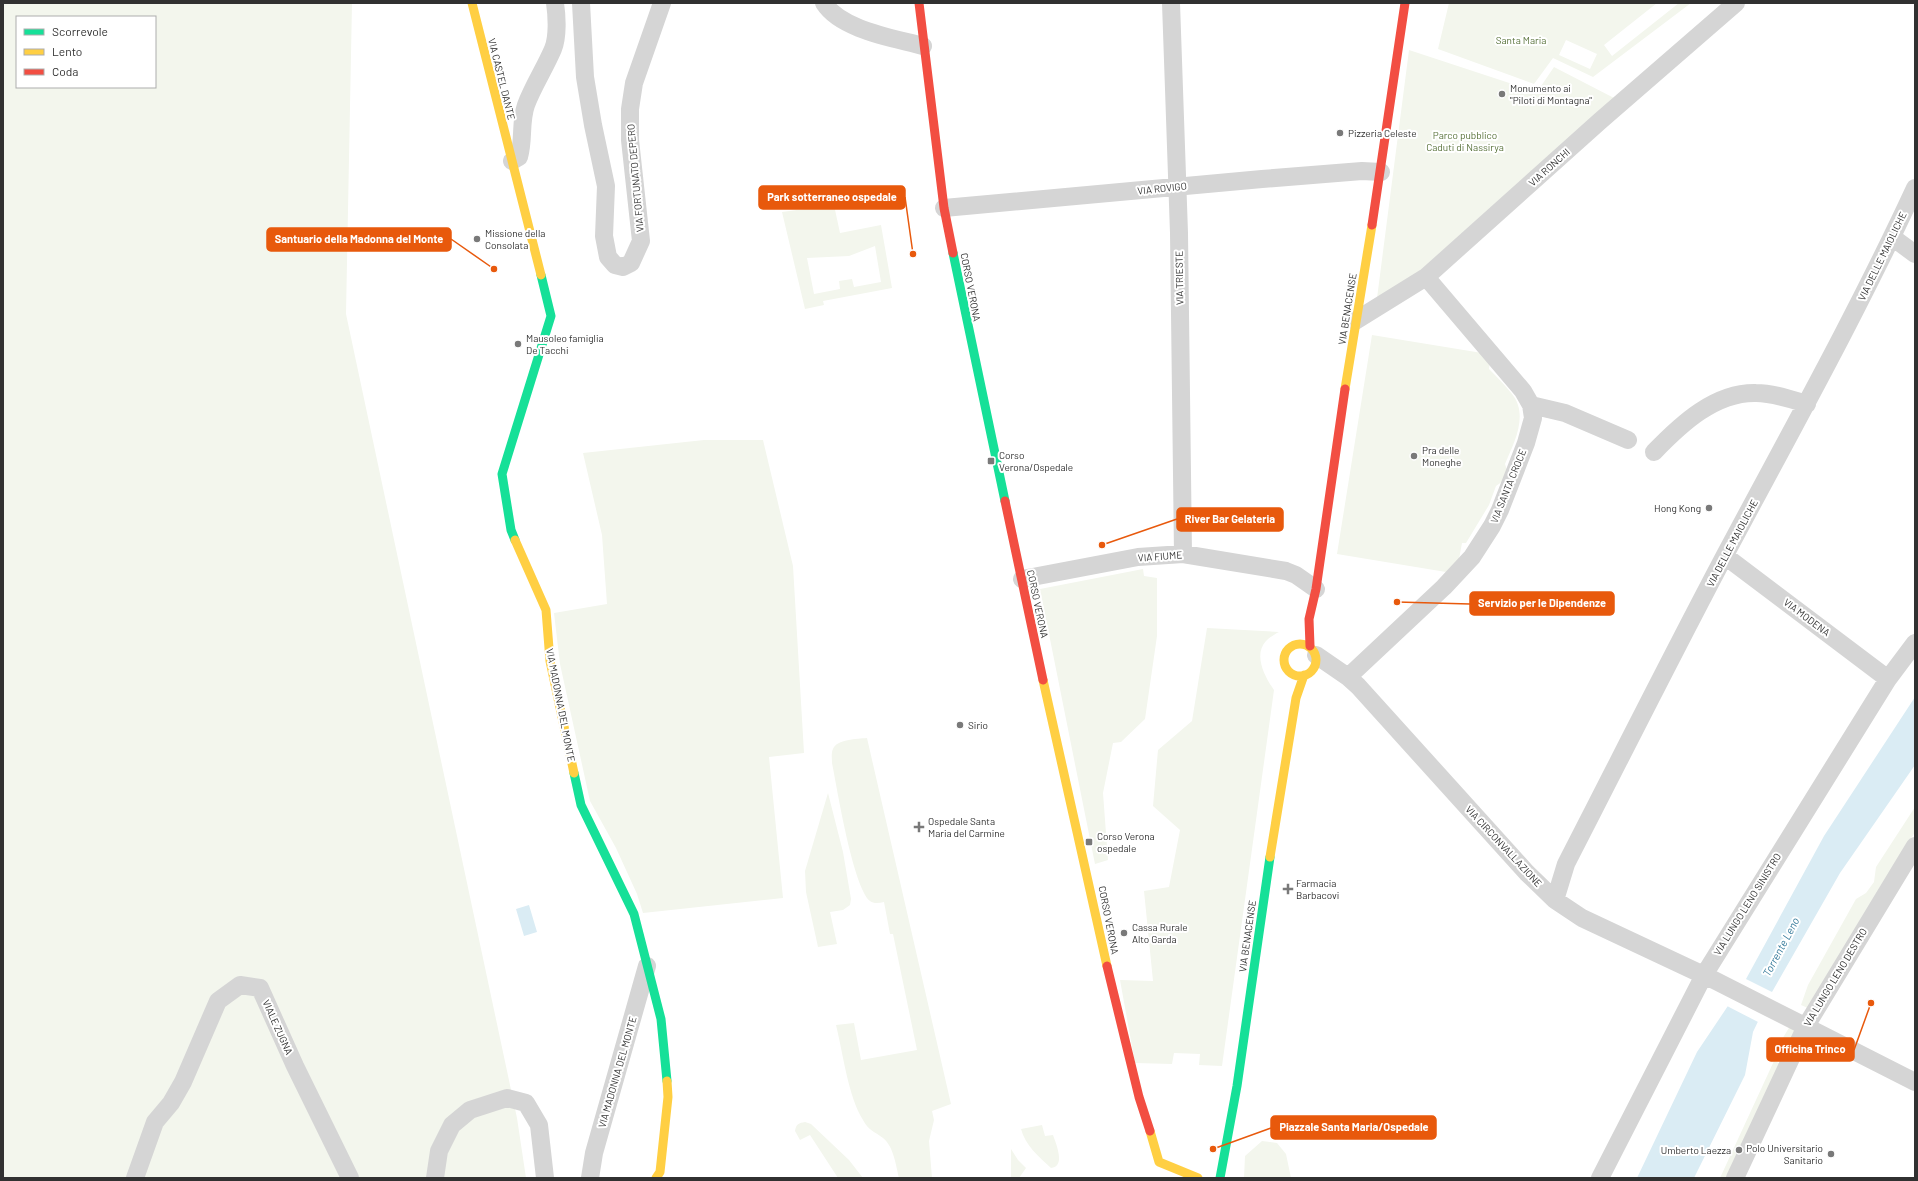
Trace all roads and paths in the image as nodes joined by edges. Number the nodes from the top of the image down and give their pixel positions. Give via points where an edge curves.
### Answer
1 (472, 3) edge
2 (555, 3) edge
3 (581, 3) edge
4 (662, 3) edge
5 (824, 3) edge
6 (919, 3) edge
7 (1171, 3) edge
8 (1405, 3) edge
9 (1736, 3) edge
10 (923, 46) junction
11 (512, 161) junction
12 (1381, 172) junction
13 (1177, 186) junction
14 (1915, 188) edge
15 (944, 208) junction
16 (1892, 237) junction
17 (1915, 254) edge
18 (1426, 277) junction
19 (1355, 321) junction
20 (1807, 404) junction
21 (1531, 405) junction
22 (1628, 440) dead end
23 (1654, 452) dead end
24 (1184, 554) junction
25 (1725, 556) junction
26 (1022, 579) junction
27 (1316, 589) junction
28 (1309, 618) junction
29 (1915, 643) edge
30 (1292, 645) junction
31 (1310, 662) junction
32 (1287, 670) junction
33 (1344, 674) junction
34 (1888, 679) junction
35 (1296, 698) junction
36 (1915, 846) edge
37 (1555, 900) junction
38 (647, 966) junction
39 (1704, 975) junction
40 (1806, 1026) junction
41 (1915, 1082) edge
42 (134, 1178) edge
43 (350, 1178) edge
44 (435, 1178) edge
45 (545, 1178) edge
46 (590, 1178) edge
47 (656, 1178) edge
48 (1198, 1178) edge
49 (1220, 1178) edge
50 (1600, 1178) edge
51 (1735, 1178) edge

1 - 11 street, VIA CASTEL DANTE
2 - 11 street via 556,30 553,48 526,106 522,147 519,157
3 - 4 street, VIA FORTUNATO DEPERO via 585,77 606,186 604,236 608,257 615,265 623,267 631,263 641,241 630,140 630,110 634,83
5 - 10 street via 837,17 858,27
6 - 10 street, CORSO VERONA
7 - 13 street, VIA TRIESTE
8 - 12 street, VIA BENACENSE
9 - 18 street, VIA RONCHI
10 - 15 street, CORSO VERONA
11 - 38 street, VIA MADONNA DEL MONTE via 551,316 502,474 511,530 546,610 550,661 581,805 634,914
12 - 13 street, VIA ROVIGO via 1362,171
12 - 19 street, VIA BENACENSE
13 - 15 street, VIA ROVIGO
13 - 24 street, VIA TRIESTE
14 - 16 street, VIA DELLE MAIOLICHE
15 - 26 street, CORSO VERONA via 996,468
16 - 17 street
16 - 20 street, VIA DELLE MAIOLICHE
18 - 19 street, VIA RONCHI
18 - 21 street via 1523,391
19 - 27 street, VIA BENACENSE
20 - 23 street via 1757,393 1743,393 1720,399 1689,421
20 - 25 street, VIA DELLE MAIOLICHE
21 - 22 street via 1565,413
21 - 33 street, VIA SANTA CROCE via 1533,418 1526,443 1500,510 1472,557 1444,587
24 - 26 street, VIA FIUME via 1138,557
24 - 27 street, VIA FIUME via 1286,571
25 - 34 street, VIA MODENA
25 - 37 street, VIA DELLE MAIOLICHE via 1566,864
26 - 48 street, CORSO VERONA via 1139,1098 1160,1162 1166,1167 1187,1172
27 - 28 street, VIA BENACENSE
28 - 30 street, VIA BENACENSE
28 - 31 street, VIA BENACENSE
29 - 34 street, VIA LUNGO LENO SINISTRO
30 - 31 street via 1301,643
30 - 32 street, VIA BENACENSE via 1284,656
31 - 32 street via 1295,675
31 - 33 street
31 - 35 street, VIA BENACENSE
32 - 35 street, VIA BENACENSE
33 - 37 street, VIA CIRCONVALLAZIONE via 1527,873
34 - 39 street, VIA LUNGO LENO SINISTRO
35 - 49 street, VIA BENACENSE via 1262,908 1237,1086
36 - 40 street, VIA LUNGO LENO DESTRO
37 - 39 street, VIA CIRCONVALLAZIONE via 1582,918
38 - 46 street, VIA MADONNA DEL MONTE via 594,1153
38 - 47 street, VIA MADONNA DEL MONTE via 661,1019 668,1097 660,1172
39 - 40 street, VIA CIRCONVALLAZIONE
39 - 50 street, VIA LUNGO LENO SINISTRO
40 - 41 street, VIA CIRCONVALLAZIONE
40 - 51 street, VIA LUNGO LENO DESTRO
42 - 43 street, VIALE ZUGNA via 155,1122 173,1108 218,1001 240,985 260,988
44 - 45 street via 439,1151 452,1125 470,1110 508,1098 526,1103 539,1125

